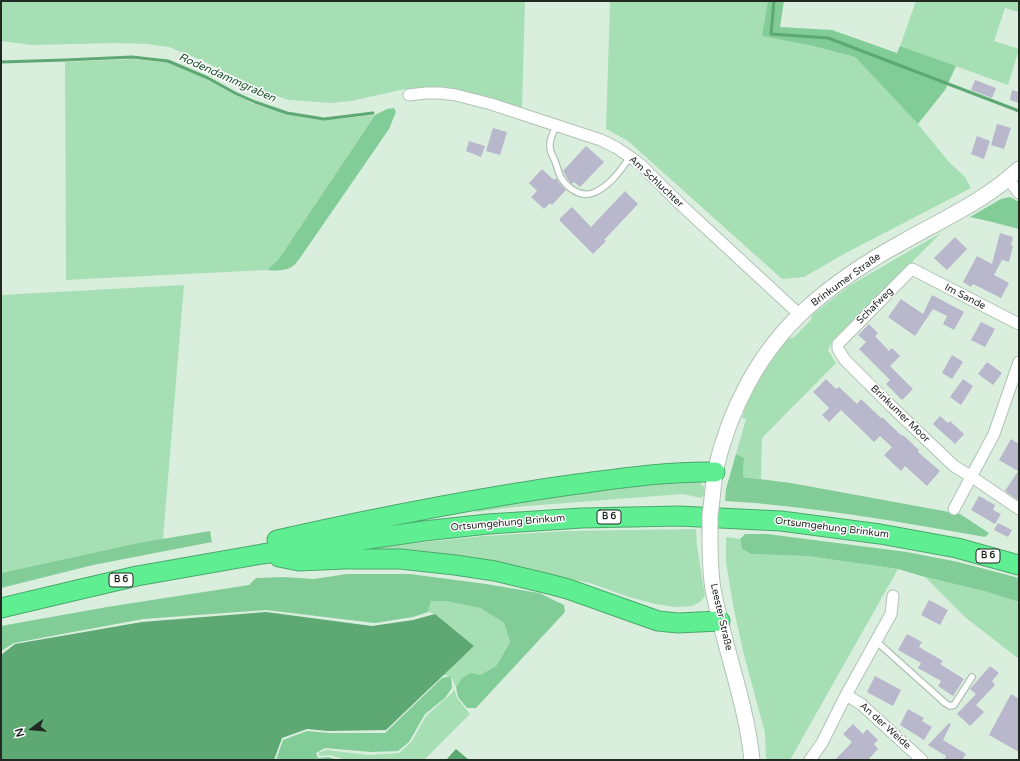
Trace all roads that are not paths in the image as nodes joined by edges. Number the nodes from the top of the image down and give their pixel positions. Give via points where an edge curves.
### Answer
1 (410, 95) dead end
2 (556, 126) junction
3 (630, 157) junction
4 (1014, 174) edge
5 (1019, 193) edge
6 (912, 269) joint
7 (800, 315) junction
8 (1019, 324) edge
9 (839, 343) joint
10 (1019, 362) edge
11 (715, 472) junction
12 (972, 477) junction
13 (954, 509) dead end
14 (1019, 509) edge
15 (262, 554) junction
16 (227, 559) junction
17 (1019, 565) edge
18 (893, 596) dead end
19 (1, 608) edge
20 (720, 621) junction
21 (876, 641) junction
22 (972, 677) dead end
23 (846, 695) junction
24 (752, 760) edge
25 (810, 760) edge
26 (922, 760) edge

1 - 2 street, Am Schluchter via 456,95
2 - 3 street, Am Schluchter via 601,140
2 - 3 lane via 550,140 550,152 560,177 576,192 588,195 603,188
3 - 7 street, Am Schluchter
4 - 5 street, Brinkumer Straße
4 - 7 street, Brinkumer Straße via 983,197 864,265
6 - 8 street, Im Sande
6 - 9 street, Schafweg
7 - 11 street, Brinkumer Straße via 776,341 750,379 729,425
9 - 12 street, Brinkumer Moor via 838,350 845,360 954,466
10 - 12 street via 994,434
11 - 16 highway, B 6 via 616,479 430,508 266,542
11 - 20 street, Leester Straße, bridge via 710,534 714,595
12 - 13 street
12 - 14 street, Brinkumer Moor
15 - 16 highway, Ortsumgehung Brinkum / B 6
15 - 17 highway, Ortsumgehung Brinkum / B 6 via 424,530 488,524 582,518 679,516 781,521 880,534 957,548
15 - 20 highway, B 6 via 299,561 400,559 455,565 568,589 658,621 678,624
16 - 19 highway, Ortsumgehung Brinkum / B 6 via 137,576
18 - 21 street via 891,614
20 - 24 street, Leester Straße via 747,723
21 - 22 lane via 950,706 954,705
21 - 23 street
23 - 25 street via 822,743
23 - 26 street, An der Weide via 861,704

